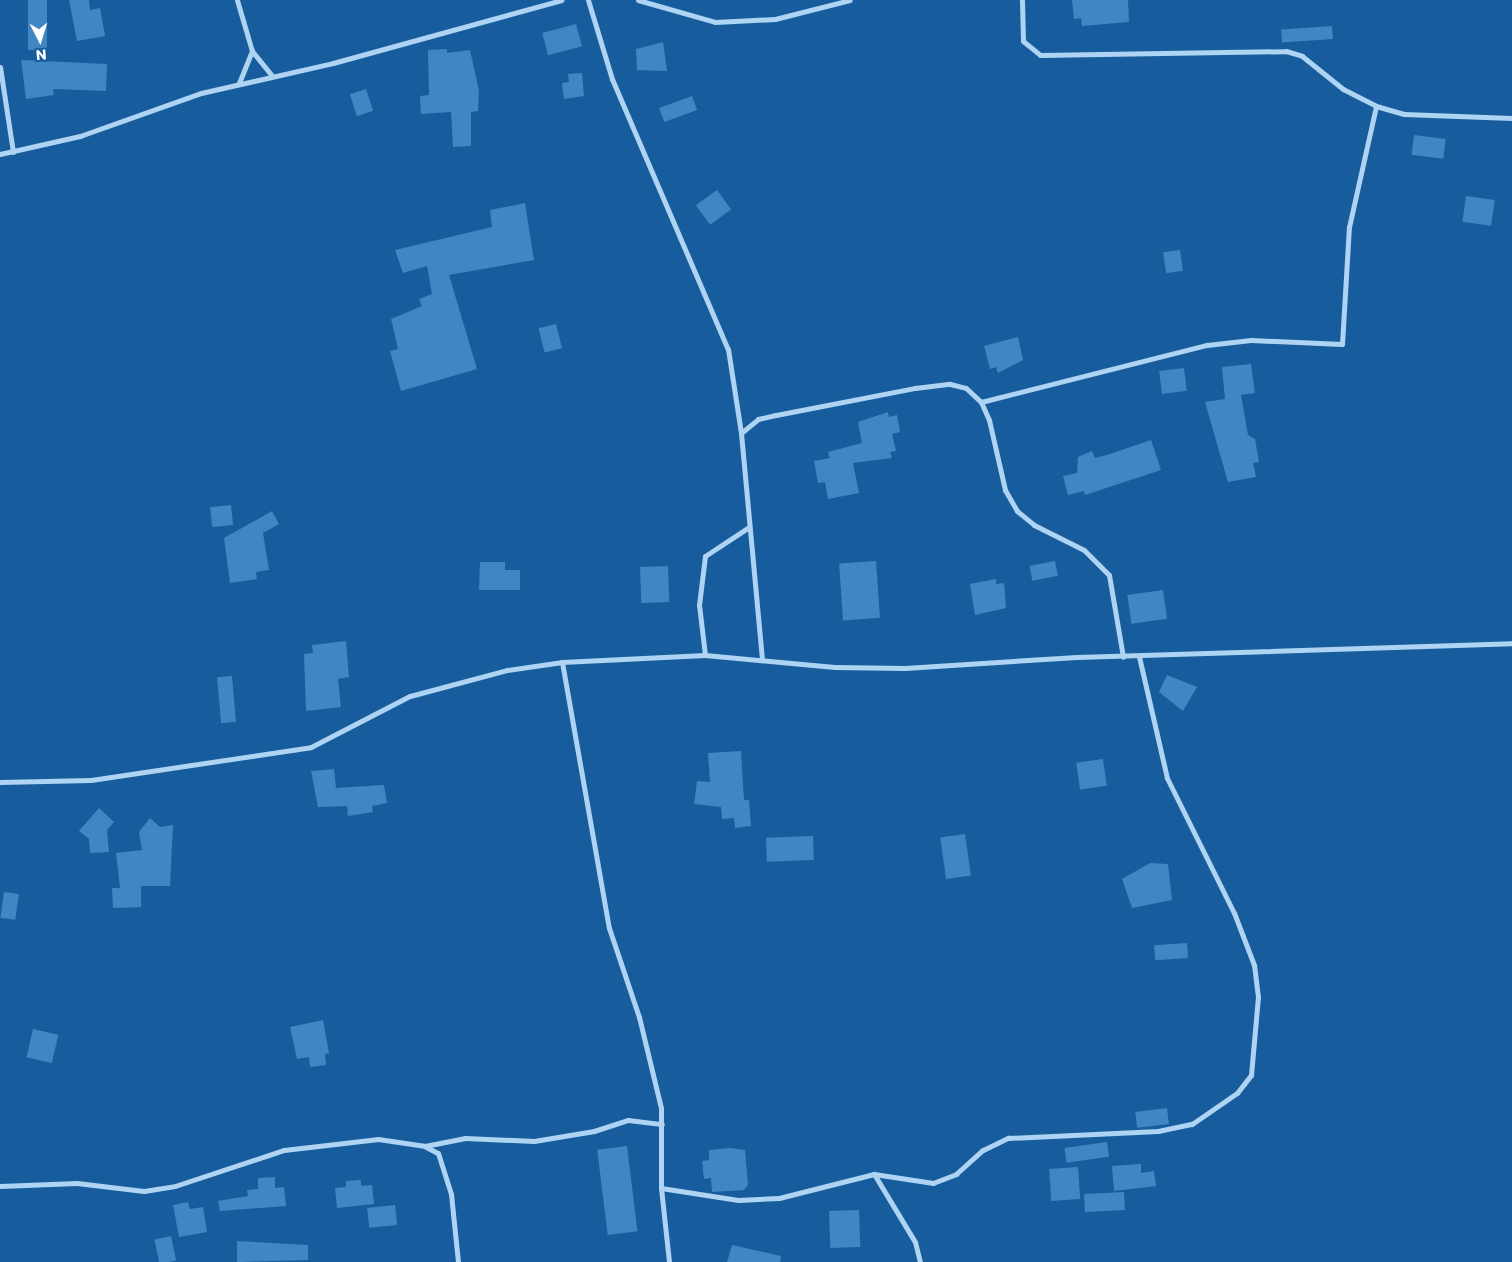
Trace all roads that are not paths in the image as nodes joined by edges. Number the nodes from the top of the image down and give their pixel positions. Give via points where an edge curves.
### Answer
1 (237, 0) edge
2 (561, 0) edge
3 (588, 0) edge
4 (638, 0) edge
5 (850, 0) edge
6 (1022, 0) edge
7 (252, 52) junction
8 (0, 67) edge
9 (272, 76) junction
10 (239, 83) junction
11 (1376, 106) junction
12 (1512, 118) edge
13 (13, 152) junction
14 (0, 154) edge
15 (981, 402) junction
16 (741, 433) junction
17 (750, 527) junction
18 (1512, 643) edge
19 (705, 655) junction
20 (1123, 657) junction
21 (1139, 657) junction
22 (762, 659) junction
23 (562, 662) junction
24 (0, 782) edge
25 (662, 1124) junction
26 (425, 1146) junction
27 (874, 1174) junction
28 (0, 1186) edge
29 (660, 1188) junction
30 (458, 1262) edge
31 (668, 1262) edge
32 (920, 1262) edge

1 - 7 street
2 - 9 street
3 - 16 street via 612,79 728,349
4 - 5 street via 716,22 776,19
6 - 11 street via 1023,41 1040,55 1286,52 1302,56 1343,89
7 - 9 street
7 - 10 street
8 - 13 street
9 - 10 street
10 - 13 street via 80,136
11 - 12 street via 1404,114
11 - 15 street via 1349,227 1344,273 1346,337 1342,344 1251,340 1208,345
13 - 14 street
15 - 16 street via 966,388 950,384 758,419
15 - 20 street via 1005,490 1017,511 1034,525 1084,550 1109,575
16 - 17 street
17 - 19 street via 705,556 699,605
17 - 22 street
18 - 21 street
19 - 22 street
19 - 23 street
20 - 21 street
20 - 22 street via 905,668
21 - 27 street via 1167,778 1249,944 1258,997 1250,1075 1219,1110 1192,1124 1158,1131 1008,1138 983,1150 956,1174 933,1183
23 - 24 street via 507,670 410,696 335,737 280,754 91,780
23 - 25 street via 609,928 646,1042
25 - 26 street via 628,1120 594,1131 534,1141 465,1138 443,1146
25 - 29 street
26 - 28 street via 378,1140 284,1150 175,1186 144,1191 76,1183
26 - 30 street via 438,1154 444,1171
27 - 29 street via 779,1198 738,1200
27 - 32 street via 915,1242
29 - 31 street

